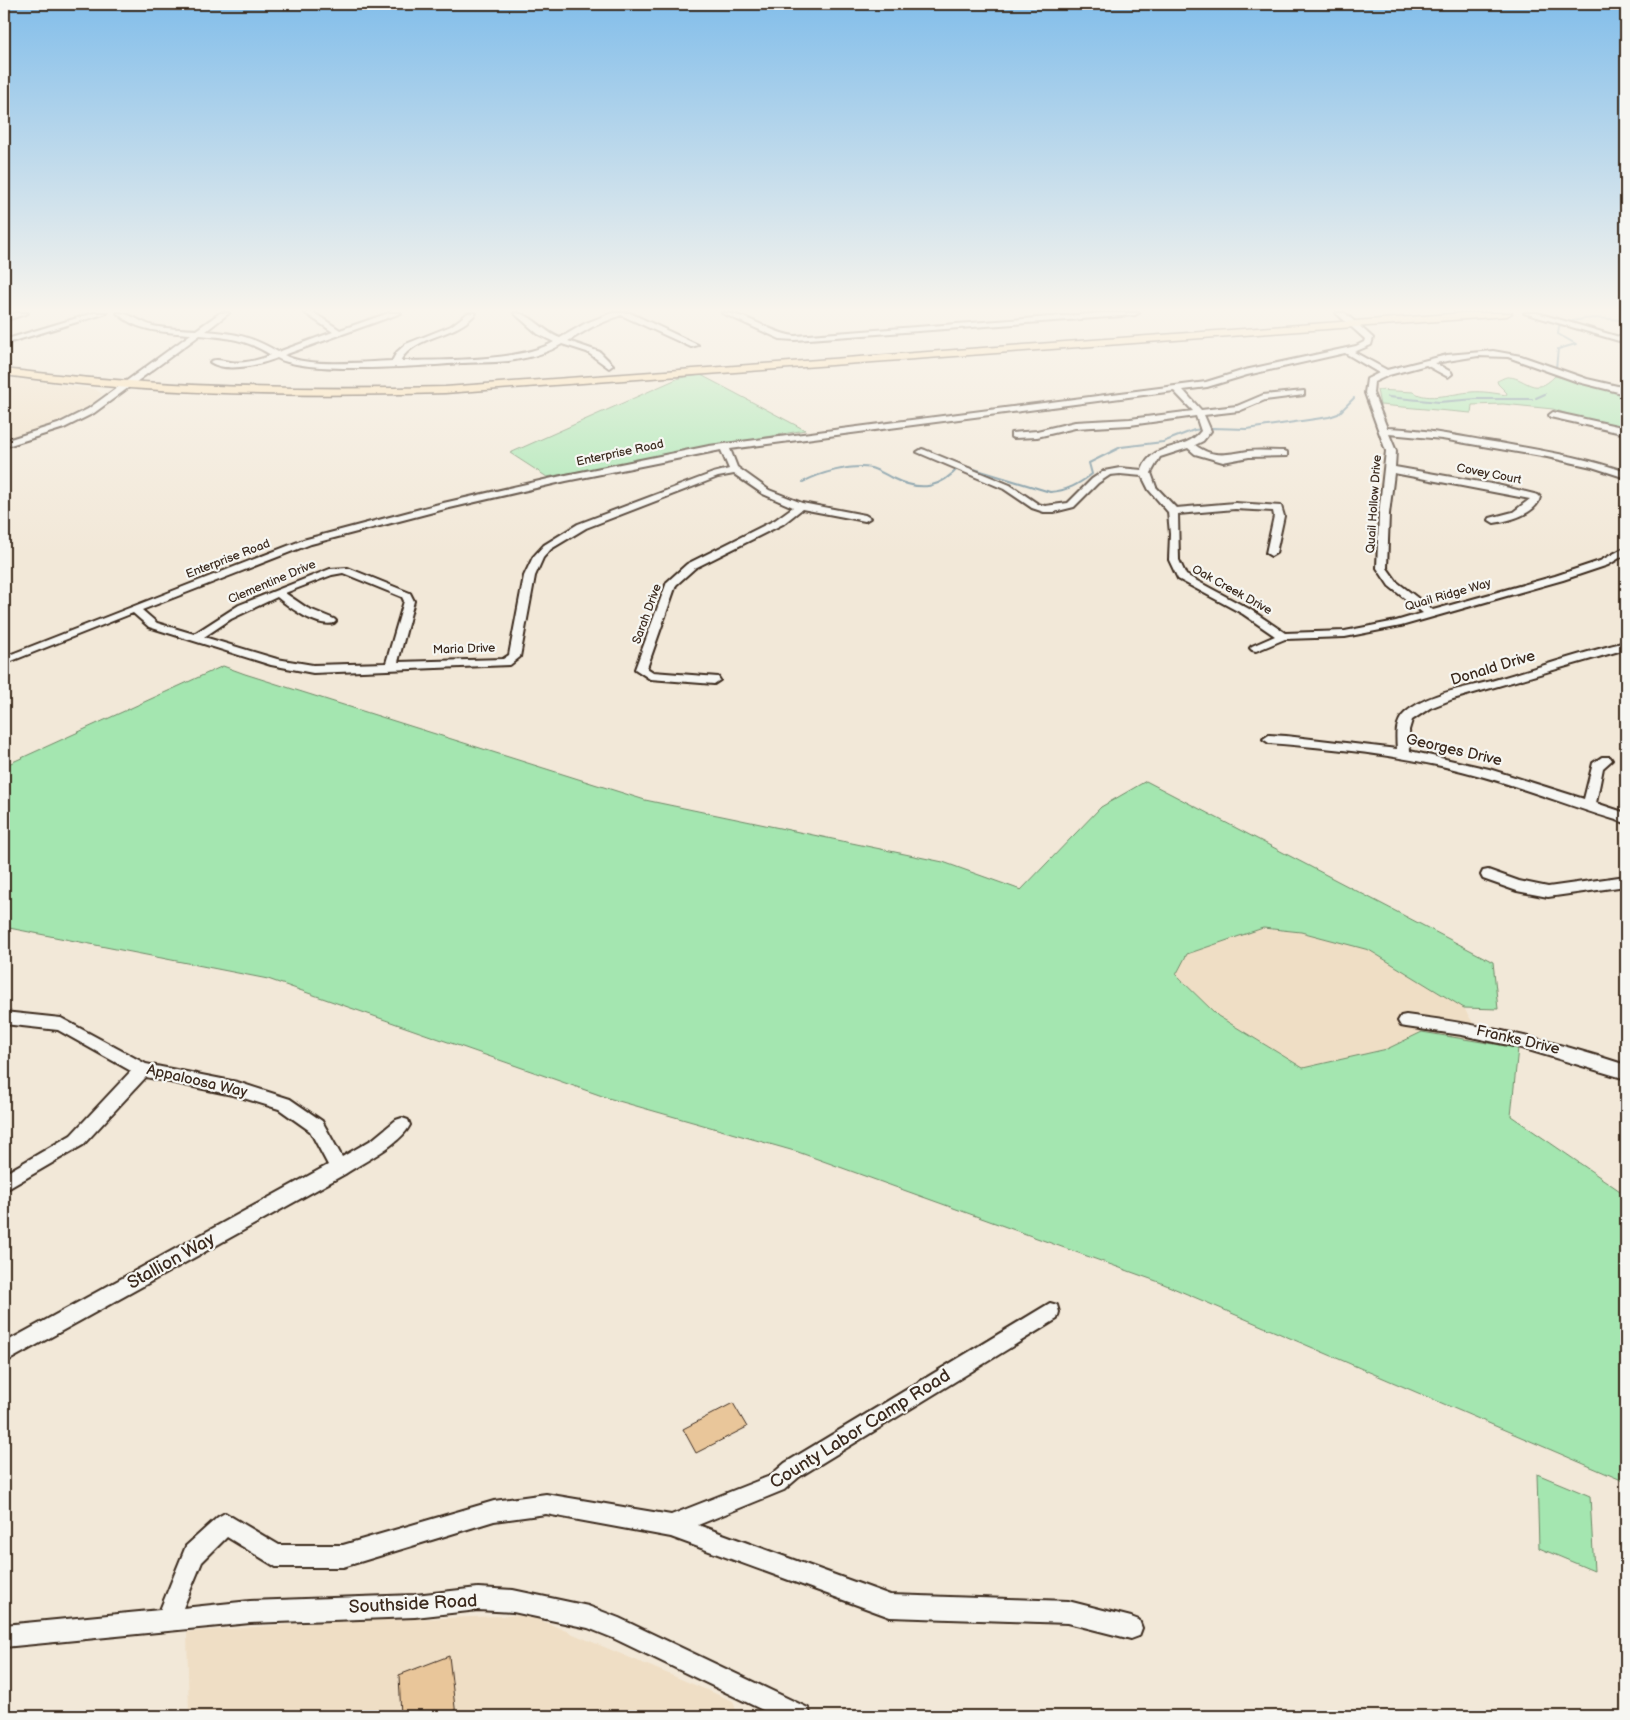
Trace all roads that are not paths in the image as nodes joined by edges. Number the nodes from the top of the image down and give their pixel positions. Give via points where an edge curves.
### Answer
1 (115, 393) edge
2 (1144, 393) edge
3 (1182, 393) edge
4 (1299, 393) edge
5 (1371, 393) edge
6 (1198, 413) junction
7 (1553, 415) dead end
8 (1384, 431) junction
9 (1626, 431) edge
10 (1014, 435) dead end
11 (4, 444) edge
12 (1189, 445) junction
13 (724, 446) junction
14 (922, 452) dead end
15 (1284, 454) dead end
16 (1390, 469) junction
17 (736, 471) junction
18 (1146, 473) junction
19 (1626, 475) edge
20 (800, 506) junction
21 (1173, 511) junction
22 (865, 518) dead end
23 (1494, 520) dead end
24 (1626, 550) edge
25 (1272, 553) dead end
26 (279, 593) junction
27 (134, 609) junction
28 (1430, 614) junction
29 (330, 621) dead end
30 (1283, 636) junction
31 (196, 638) junction
32 (1626, 645) edge
33 (1256, 648) dead end
34 (4, 661) edge
35 (391, 666) junction
36 (714, 680) dead end
37 (1269, 739) dead end
38 (1404, 754) junction
39 (1606, 760) dead end
40 (1589, 805) junction
41 (1626, 818) edge
42 (1488, 875) dead end
43 (1626, 881) edge
44 (4, 1018) edge
45 (1406, 1021) dead end
46 (143, 1070) junction
47 (1626, 1072) edge
48 (402, 1125) dead end
49 (339, 1168) junction
50 (4, 1183) edge
51 (1050, 1312) dead end
52 (4, 1353) edge
53 (671, 1526) junction
54 (168, 1620) junction
55 (1131, 1628) dead end
56 (4, 1636) edge
57 (800, 1716) edge

1 - 11 street via 81,416
2 - 13 street, Enterprise Road
3 - 6 street
4 - 6 street via 1263,398 1239,408
5 - 8 street, Quail Hollow Drive
6 - 10 street via 1083,424 1037,434
6 - 12 street via 1206,431
7 - 9 street
8 - 16 street, Quail Hollow Drive via 1390,450
8 - 19 street via 1424,433 1553,455
12 - 15 street via 1198,452 1223,459 1249,454
12 - 18 street via 1157,455
13 - 17 street
13 - 27 street, Enterprise Road via 381,521 307,542
14 - 18 street via 1007,487 1034,506 1044,509 1070,506 1094,481 1107,473
16 - 23 street, Covey Court via 1535,498 1532,504 1513,516
16 - 28 street, Quail Hollow Drive via 1382,568 1393,584
17 - 20 street via 766,492
17 - 35 street, Maria Drive via 582,526 548,546 530,573 514,657 506,662
18 - 21 street via 1152,488
20 - 22 street
20 - 36 street, Sarah Drive via 779,522 690,566 672,584 641,669 650,675
21 - 25 street via 1250,506 1277,508 1279,516
21 - 30 street, Oak Creek Drive via 1174,560 1182,576
24 - 28 street, Quail Ridge Way via 1604,563 1559,578
26 - 29 street via 313,617
26 - 31 street, Clementine Drive via 222,618
26 - 35 street, Clementine Drive via 330,572 344,570 406,595 409,601
27 - 31 street, Maria Drive via 153,625
27 - 34 street, Enterprise Road
28 - 30 street, Quail Ridge Way via 1345,634
30 - 33 street
31 - 35 street, Maria Drive via 275,662 313,669
32 - 38 street, Donald Drive via 1420,709 1404,723
37 - 38 street, Georges Drive
38 - 40 street, Georges Drive via 1501,778
39 - 40 street via 1596,766
40 - 41 street, Georges Drive
42 - 43 street via 1517,886 1548,892
44 - 46 street, Appaloosa Way via 61,1024
45 - 47 street, Franks Drive via 1450,1025 1549,1047
46 - 49 street, Appaloosa Way via 237,1089 284,1104 316,1126
46 - 50 street via 77,1140
48 - 49 street, Stallion Way via 379,1144
49 - 52 street, Stallion Way
51 - 53 street, County Labor Camp Road via 792,1470 777,1483
53 - 54 street via 546,1504 494,1511 343,1556 276,1556 225,1524 194,1554
53 - 55 street via 890,1606 1068,1612
54 - 56 street, Southside Road
54 - 57 street, Southside Road via 250,1612 415,1606 478,1599 513,1601 588,1617 614,1627

